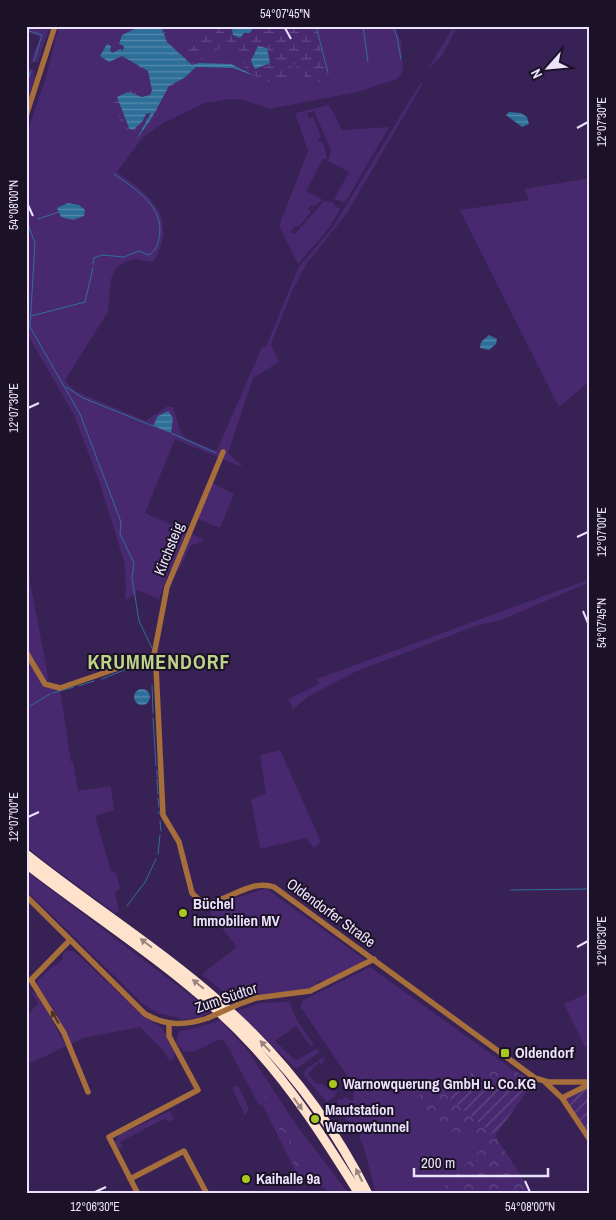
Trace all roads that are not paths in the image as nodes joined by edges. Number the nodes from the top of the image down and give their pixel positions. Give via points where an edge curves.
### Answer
1 (55, 26) edge
2 (26, 116) edge
3 (223, 452) dead end
4 (26, 652) edge
5 (153, 660) junction
6 (26, 848) edge
7 (26, 854) edge
8 (31, 862) edge
9 (26, 896) edge
10 (70, 940) junction
11 (374, 959) junction
12 (28, 979) edge
13 (168, 1024) junction
14 (545, 1082) junction
15 (590, 1083) edge
16 (88, 1092) dead end
17 (562, 1098) junction
18 (590, 1140) edge
19 (130, 1179) junction
20 (138, 1194) edge
21 (207, 1194) edge
22 (359, 1194) edge
23 (368, 1194) edge

1 - 2 street
3 - 5 street, Kirchsteig via 167,587
4 - 5 street via 45,684 60,688 142,660
5 - 11 street, Oldendorfer Straße via 156,667 163,815 178,842 192,893 207,903 256,885 274,887
6 - 8 highway
7 - 8 highway
8 -> 22 highway via 225,1018 254,1047 286,1087
23 -> 8 highway via 349,1157 296,1081 232,1013 150,946
9 - 10 street, Zum Südtor
10 - 12 street
10 - 13 street, Zum Südtor via 135,1006
11 - 13 street, Zum Südtor, bridge via 310,991 256,998 188,1024
11 - 14 street, Oldendorfer Straße via 527,1073
16 -> 12 street via 70,1046
13 - 19 street via 171,1040 198,1090 109,1137
14 - 15 street
14 - 17 street
15 - 17 street
17 - 18 street
19 - 20 street
19 - 21 street via 184,1151

